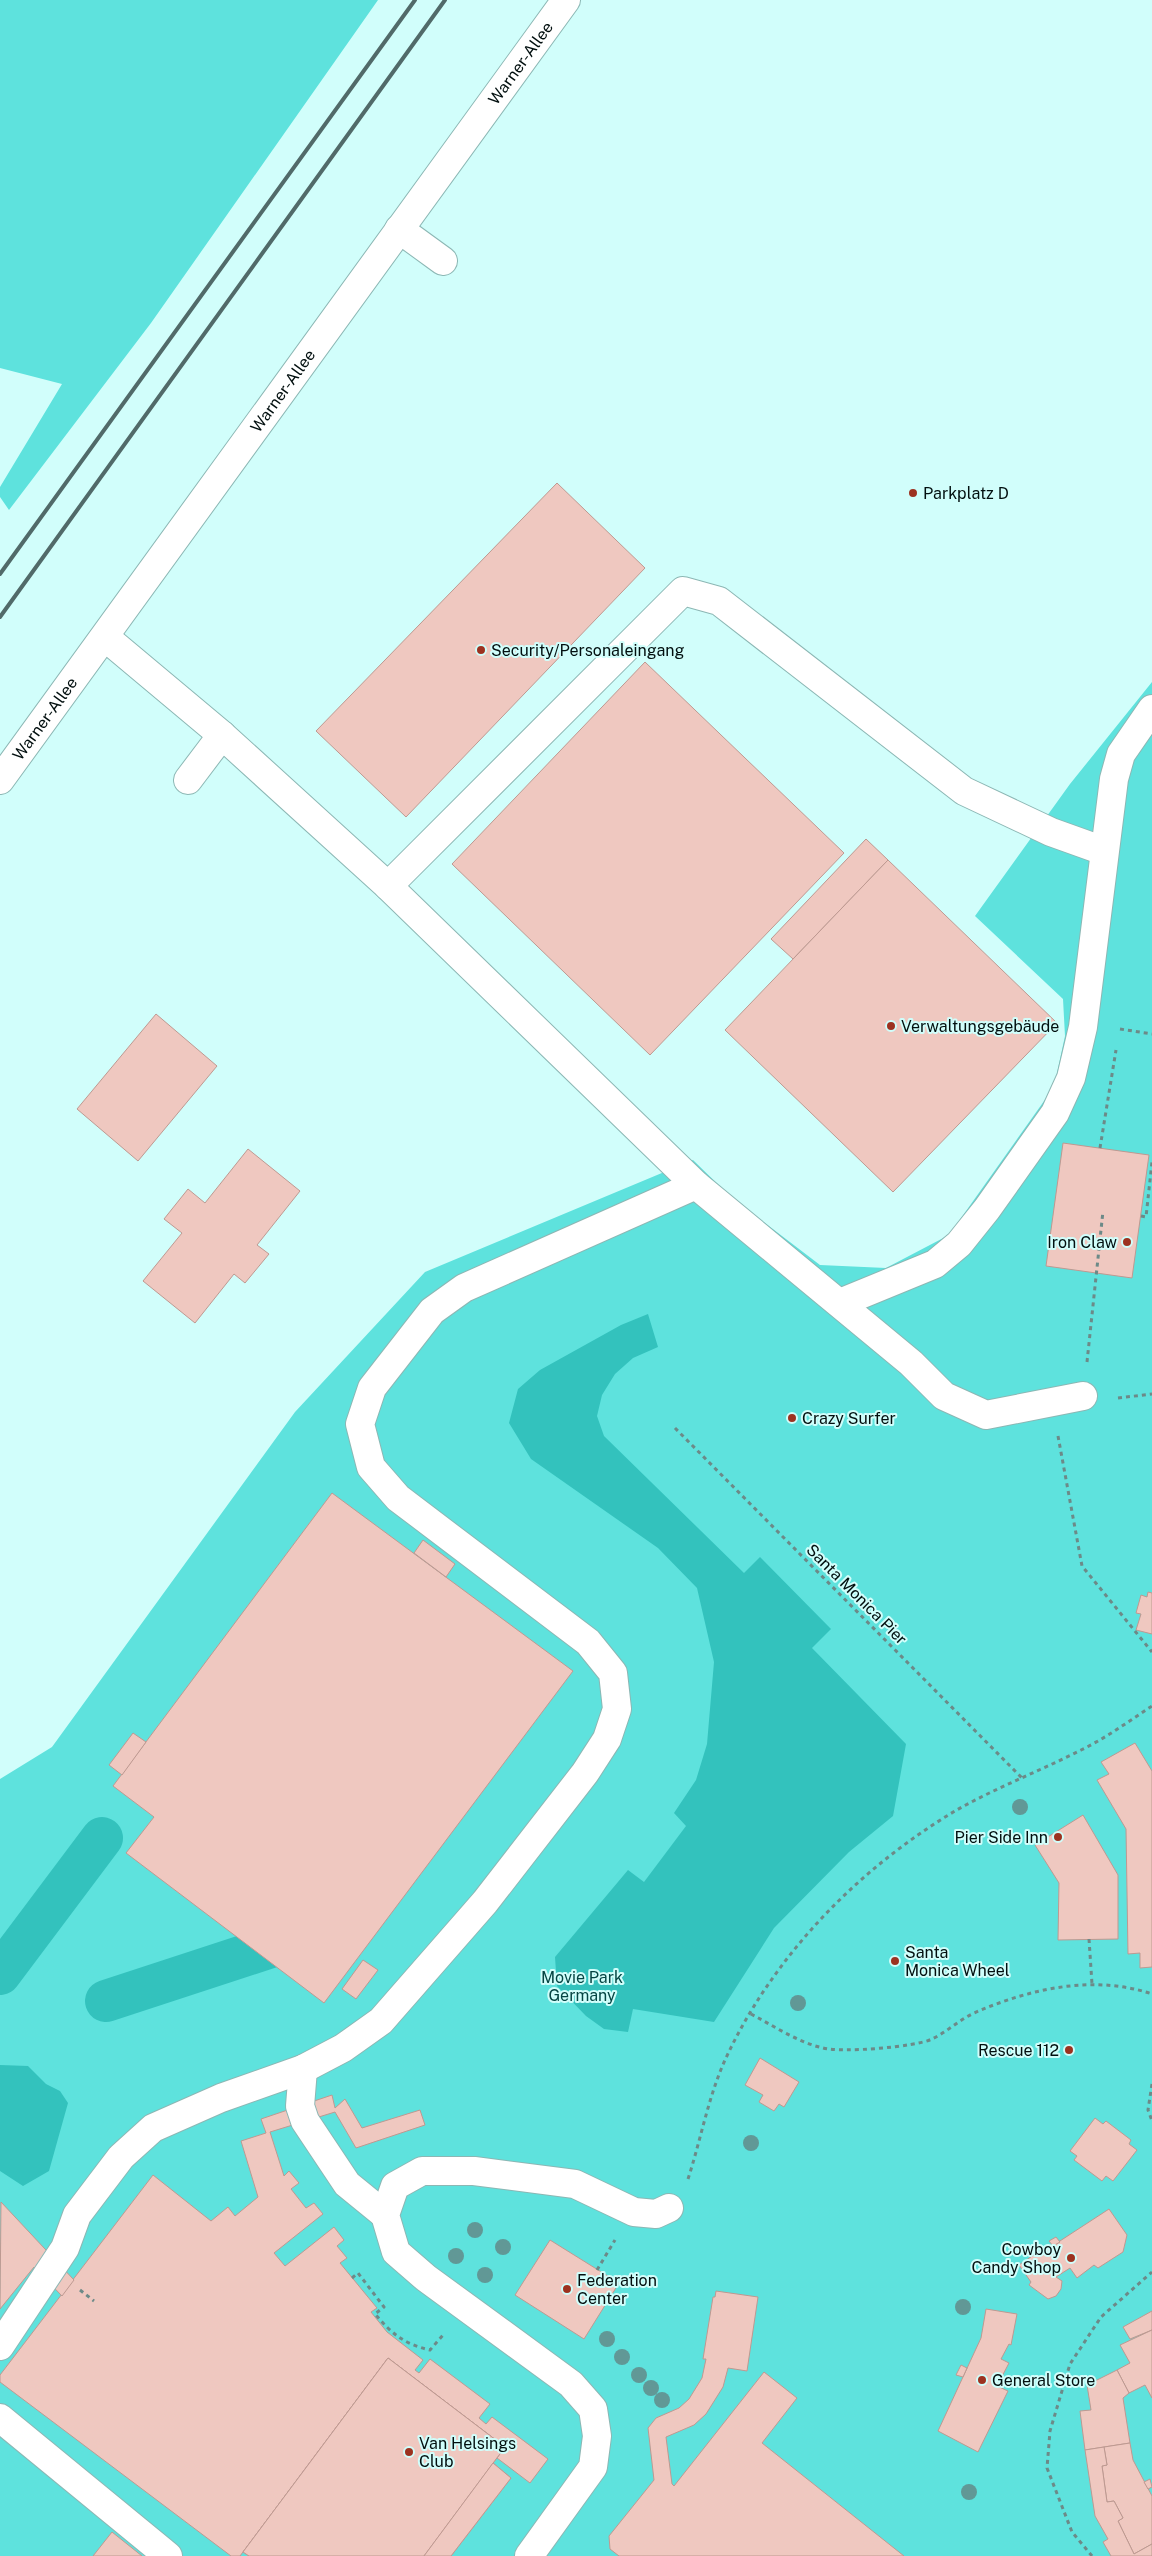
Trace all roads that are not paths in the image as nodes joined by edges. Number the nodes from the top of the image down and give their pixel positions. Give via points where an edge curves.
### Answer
1 (566, 0) edge
2 (398, 229) junction
3 (444, 261) dead end
4 (105, 637) junction
5 (1152, 709) edge
6 (222, 735) junction
7 (0, 780) edge
8 (188, 780) dead end
9 (1104, 851) junction
10 (388, 886) junction
11 (696, 1185) junction
12 (840, 1303) junction
13 (1083, 1396) road end
14 (303, 2069) junction
15 (669, 2208) dead end
16 (385, 2215) junction
17 (0, 2346) edge
18 (0, 2418) edge
19 (535, 2548) edge
20 (168, 2556) edge

1 - 2 street, Warner-Allee
2 - 3 street
2 - 4 street, Warner-Allee
4 - 6 street
4 - 7 street, Warner-Allee
5 - 9 street via 1121,754 1114,779
6 - 8 street
6 - 10 street
9 - 10 street via 1051,832 964,791 719,601 683,591
9 - 12 street via 1084,1027 1071,1078 1055,1113 959,1244 935,1264
10 - 11 street
11 - 12 street
11 - 14 street via 464,1288 432,1311 372,1388 360,1424 371,1467 398,1498 588,1642 613,1673 617,1709 607,1740 584,1773 485,1902 388,2014 343,2048
12 - 13 street via 911,1363 944,1396 986,1415
14 - 16 street via 300,2106 305,2121 347,2184
14 - 17 street via 221,2098 153,2128 120,2157 77,2215 65,2248
15 - 16 street via 656,2214 634,2212 575,2184 474,2171 422,2171 395,2186
16 - 19 street via 396,2252 426,2278 571,2384 593,2409 597,2436 593,2467
18 - 20 street

